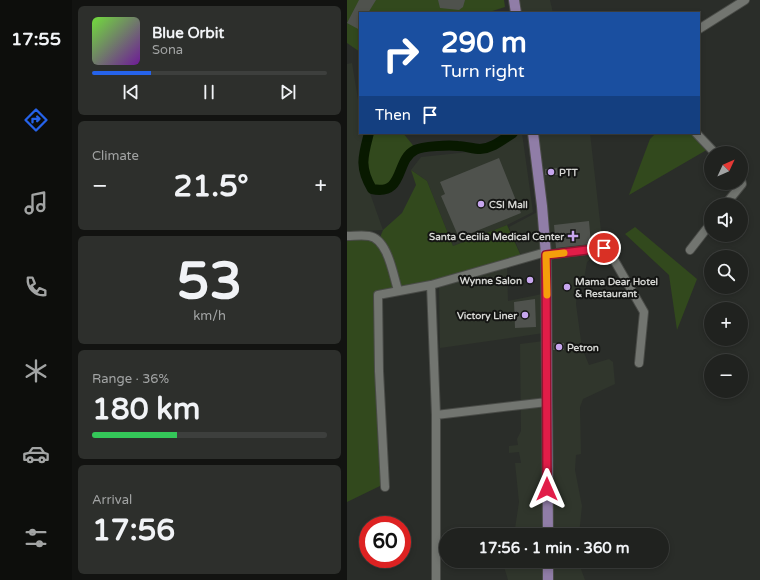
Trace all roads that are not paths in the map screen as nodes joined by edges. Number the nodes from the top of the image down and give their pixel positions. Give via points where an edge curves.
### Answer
1 (514, 0) edge
2 (745, 0) edge
3 (516, 12) edge
4 (700, 28) edge
5 (533, 134) edge
6 (697, 134) edge
7 (708, 146) edge
8 (737, 190) edge
9 (731, 198) edge
10 (704, 231) edge
11 (347, 236) edge
12 (689, 250) dead end
13 (546, 254) junction
14 (431, 285) junction
15 (398, 290) junction
16 (639, 363) dead end
17 (547, 402) junction
18 (436, 415) junction
19 (385, 486) dead end
20 (548, 528) edge
21 (548, 568) edge
22 (436, 580) edge
23 (548, 580) edge

1 - 3 main road
2 - 4 street
5 - 13 main road
6 - 7 street
8 - 9 street
10 - 12 street
11 - 15 street via 370,236 379,240 385,247
13 - 14 street
13 - 16 street via 604,248 609,251 644,312
13 - 17 main road
14 - 15 street
14 - 18 street
15 - 19 street via 378,295
17 - 18 street
17 - 20 main road
18 - 22 street
21 - 23 main road

